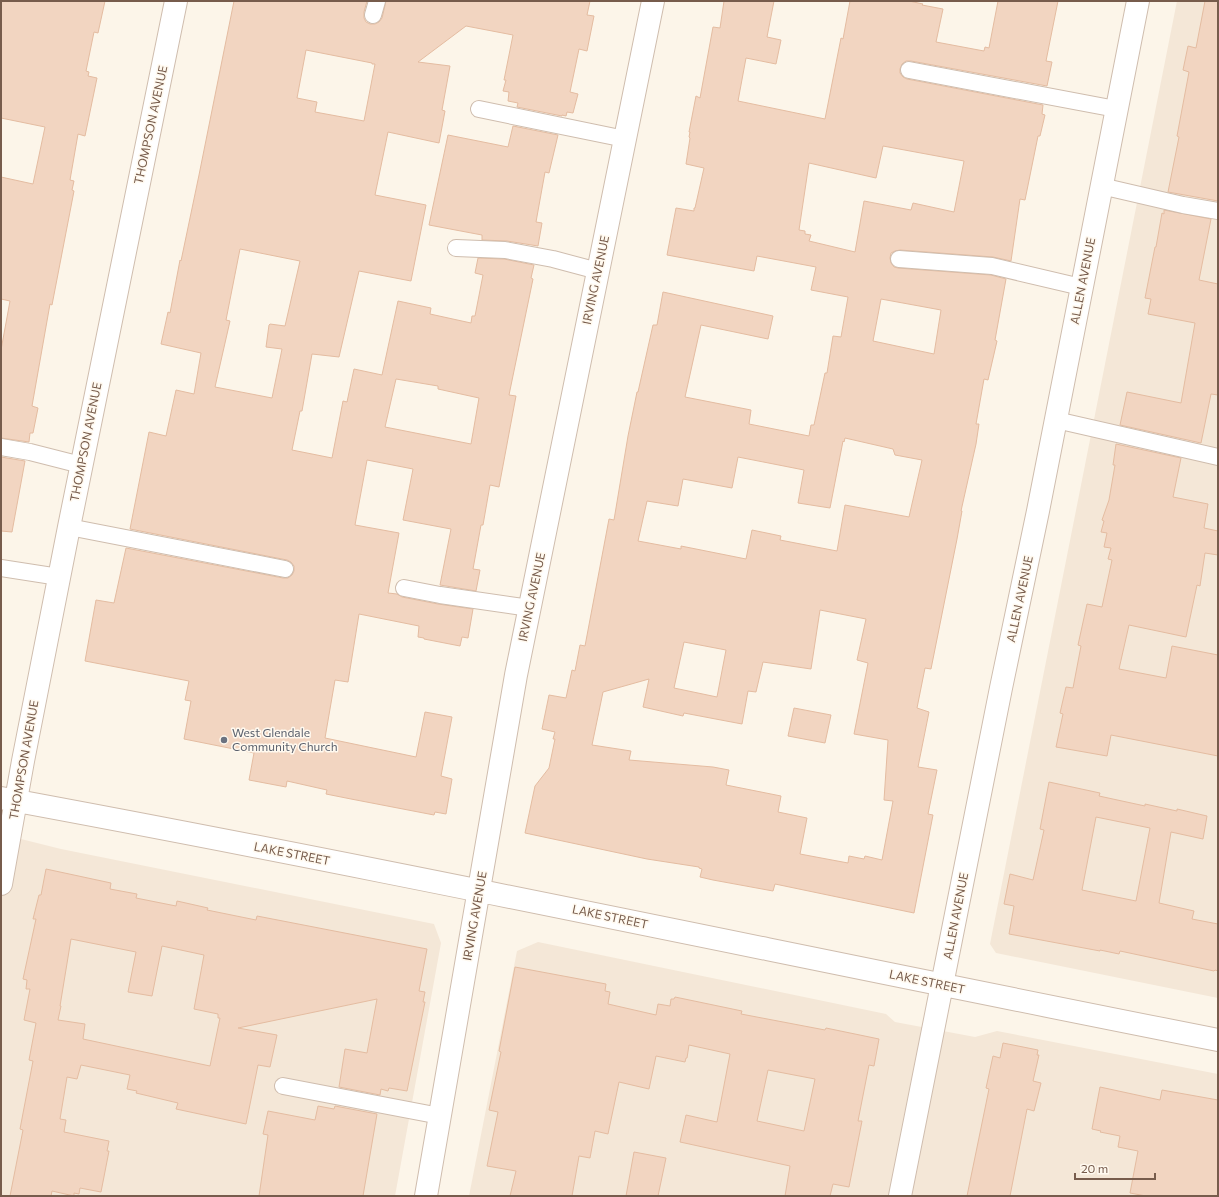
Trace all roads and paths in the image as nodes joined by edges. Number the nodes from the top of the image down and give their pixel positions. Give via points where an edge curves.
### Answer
1 (176, 1) edge
2 (653, 1) edge
3 (1138, 1) edge
4 (909, 70) dead end
5 (479, 109) dead end
6 (1116, 109) junction
7 (625, 139) junction
8 (1101, 186) junction
9 (1218, 211) edge
10 (456, 248) dead end
11 (900, 260) dead end
12 (598, 271) junction
13 (1081, 287) junction
14 (1056, 420) junction
15 (1, 447) edge
16 (1218, 457) edge
17 (81, 465) junction
18 (69, 526) junction
19 (1, 568) edge
20 (285, 569) dead end
21 (59, 577) junction
22 (404, 588) dead end
23 (530, 608) junction
24 (8, 799) edge
25 (1, 884) edge
26 (480, 890) junction
27 (942, 986) junction
28 (1218, 1040) edge
29 (283, 1086) dead end
30 (440, 1116) junction
31 (426, 1196) edge
32 (900, 1196) edge

1 - 17 street, THOMPSON AVENUE
2 - 7 street, IRVING AVENUE
3 - 6 street, ALLEN AVENUE
4 - 6 lane
5 - 7 lane
6 - 8 street, ALLEN AVENUE
7 - 12 street, IRVING AVENUE
8 - 9 lane via 1183,206
8 - 13 street, ALLEN AVENUE
10 - 12 lane via 504,250
11 - 13 lane via 992,266
12 - 23 street, IRVING AVENUE
13 - 14 street, ALLEN AVENUE
14 - 16 lane
14 - 27 street, ALLEN AVENUE
15 - 17 lane
17 - 18 street, THOMPSON AVENUE
18 - 20 lane
18 - 21 street, THOMPSON AVENUE
19 - 21 lane
21 - 24 street, THOMPSON AVENUE
22 - 23 lane
23 - 26 street, IRVING AVENUE via 516,675
24 - 25 street, THOMPSON AVENUE
24 - 26 street, LAKE STREET
26 - 27 street, LAKE STREET
26 - 30 street, IRVING AVENUE
27 - 28 street, LAKE STREET
27 - 32 street, ALLEN AVENUE
29 - 30 lane
30 - 31 street, IRVING AVENUE

